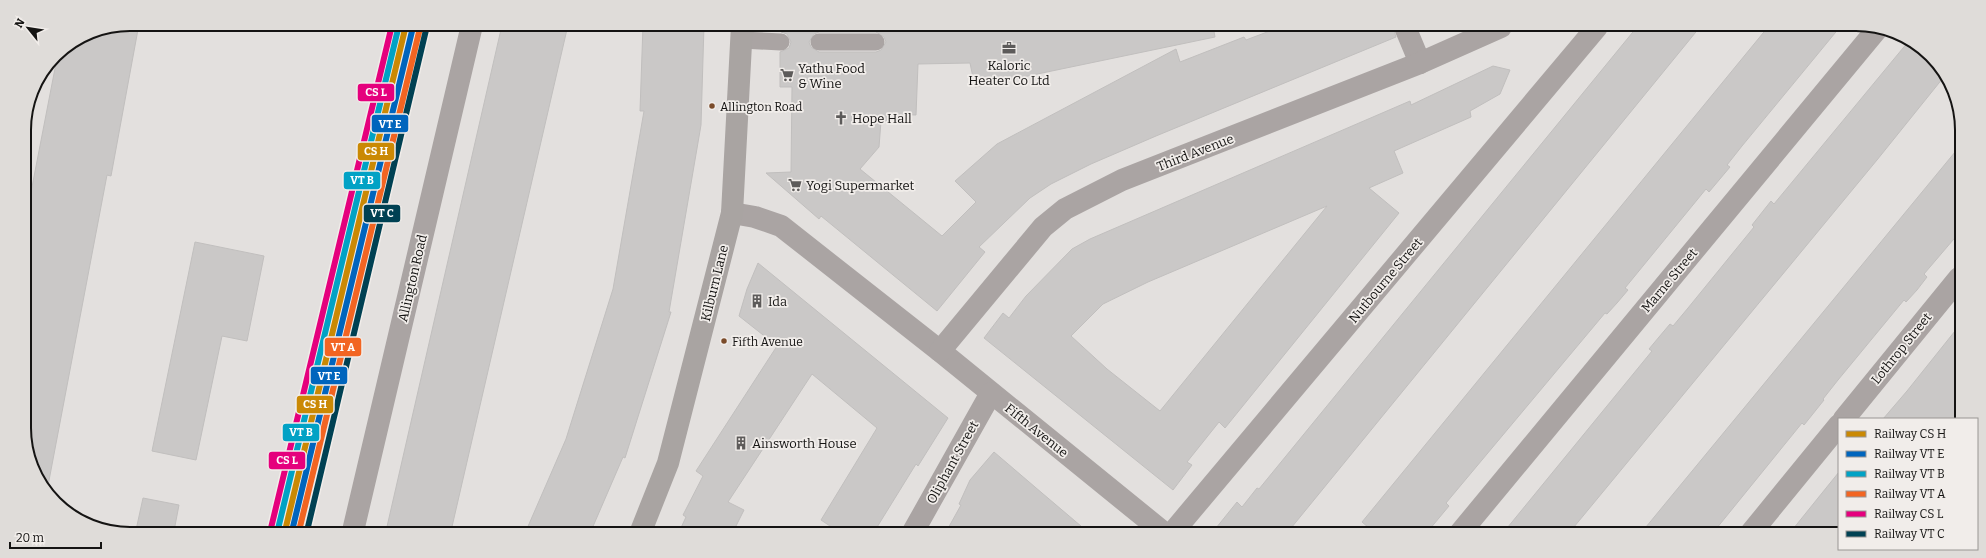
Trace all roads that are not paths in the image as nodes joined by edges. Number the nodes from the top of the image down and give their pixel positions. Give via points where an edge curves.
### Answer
1 (471, 31) edge
2 (1406, 31) edge
3 (1492, 31) edge
4 (1594, 31) edge
5 (742, 33) edge
6 (1874, 33) edge
7 (781, 42) dead end
8 (819, 42) dead end
9 (876, 42) dead end
10 (1420, 63) junction
11 (732, 213) junction
12 (1955, 283) edge
13 (940, 351) junction
14 (991, 393) junction
15 (1845, 418) edge
16 (1838, 425) edge
17 (354, 527) edge
18 (643, 527) edge
19 (916, 527) edge
20 (1157, 527) edge
21 (1177, 527) edge
22 (1465, 527) edge
23 (1756, 527) edge

1 - 17 street, Allington Road
2 - 10 street
3 - 10 street, Third Avenue
4 - 21 street, Nutbourne Street
5 - 7 lane
5 - 11 main road, Kilburn Lane
6 - 22 street, Marne Street
8 - 9 lane
10 - 13 street, Third Avenue via 1122,180 1065,210 1043,227
11 - 13 street, Fifth Avenue via 755,217 781,226
11 - 18 main road, Kilburn Lane via 668,463
12 - 15 street, Lothrop Street
13 - 14 street, Fifth Avenue
14 - 19 street, Oliphant Street
14 - 20 street, Fifth Avenue
16 - 23 street

